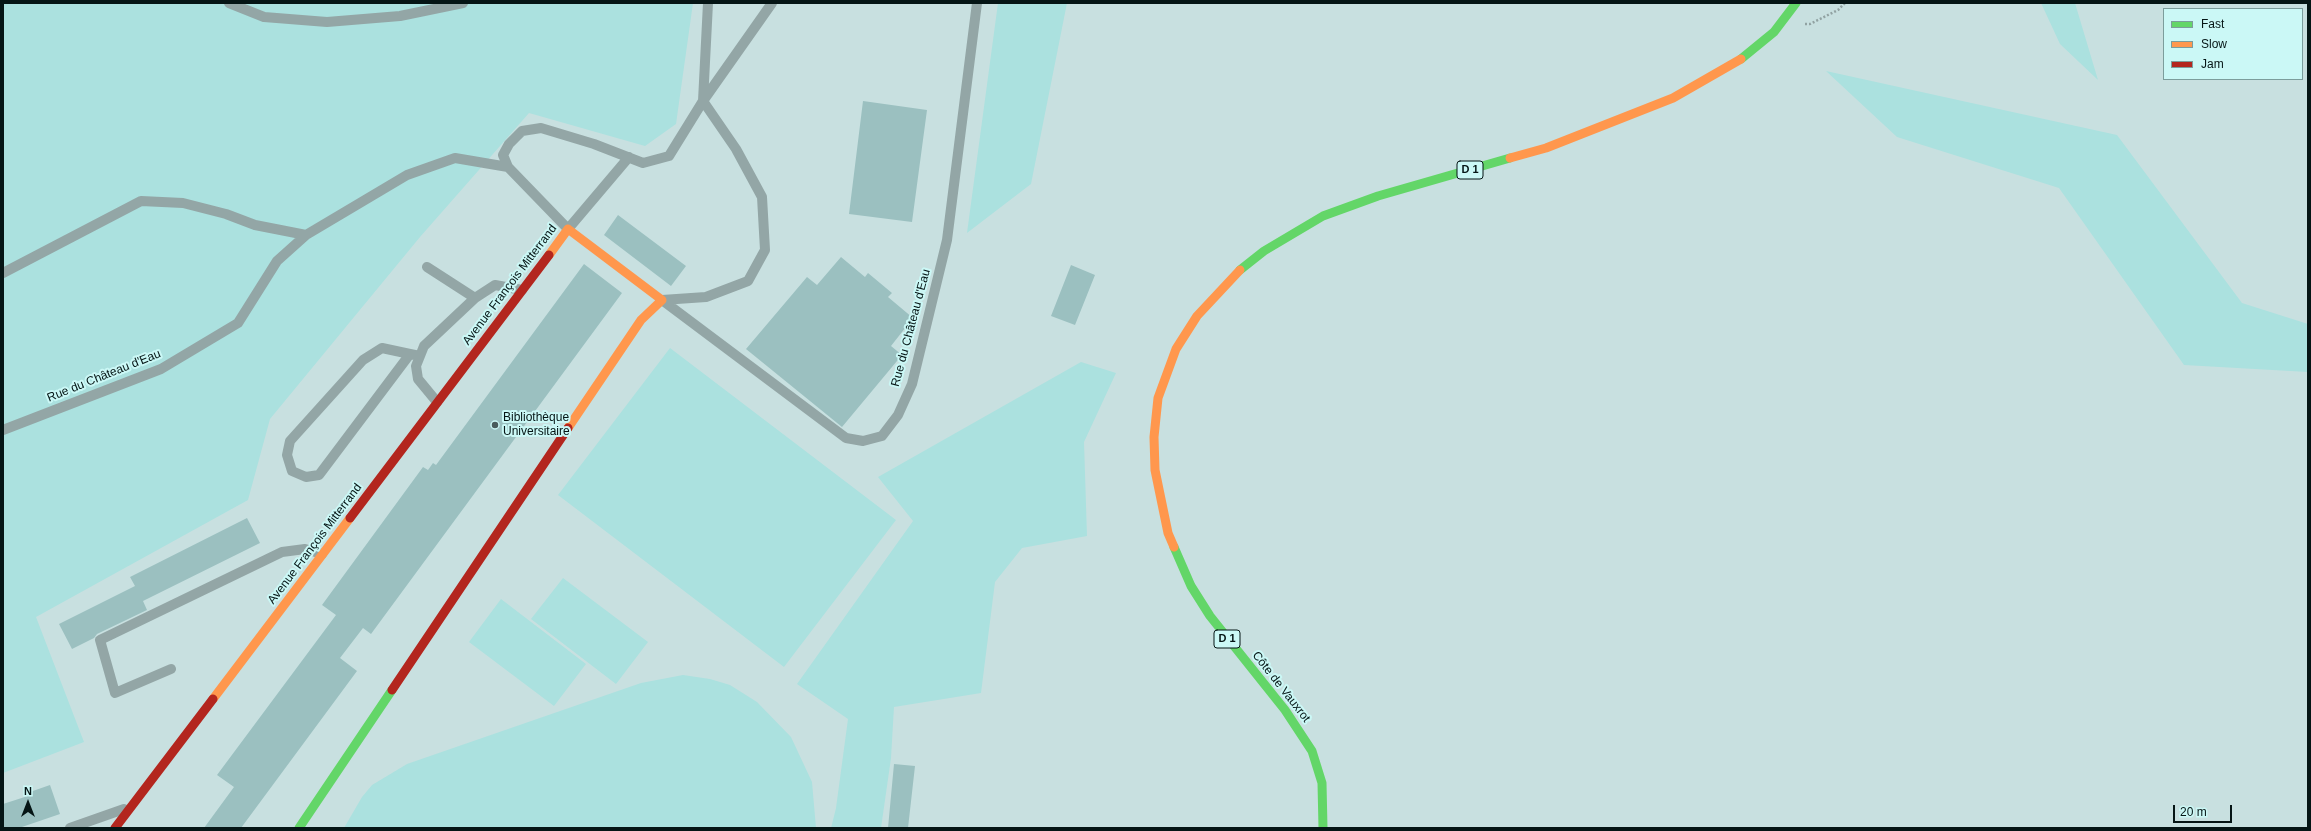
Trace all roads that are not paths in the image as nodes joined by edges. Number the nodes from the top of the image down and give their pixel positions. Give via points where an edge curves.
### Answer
1 (229, 3) edge
2 (463, 3) edge
3 (708, 3) edge
4 (772, 3) edge
5 (977, 3) edge
6 (1796, 3) edge
7 (703, 101) junction
8 (629, 158) junction
9 (508, 167) junction
10 (568, 229) junction
11 (306, 234) junction
12 (427, 267) dead end
13 (3, 273) edge
14 (522, 290) junction
15 (475, 298) junction
16 (662, 300) junction
17 (410, 354) junction
18 (420, 356) junction
19 (436, 402) junction
20 (3, 430) edge
21 (322, 554) junction
22 (171, 669) dead end
23 (130, 807) junction
24 (70, 828) edge
25 (115, 828) edge
26 (300, 828) edge
27 (1324, 828) edge

1 - 2 lane via 264,16 327,22 400,16
3 - 7 lane
4 - 7 lane
5 - 16 lane, Rue du Château d'Eau via 947,240 912,384 898,414 882,436 863,441 846,438
6 - 27 street, Côte de Vauxrot / D 1 via 1778,26 1734,64 1673,98 1546,148 1378,196 1323,216 1264,251 1232,276 1196,316 1168,365 1158,398 1154,436 1155,470 1168,533 1191,586 1210,616 1294,722 1312,751 1322,783
7 - 8 lane via 669,156 643,163
7 - 16 lane via 736,149 762,198 764,250 748,281 706,297
8 - 9 lane via 541,128 522,131 509,144 503,155
8 - 10 lane
9 - 10 lane
9 - 11 lane, Rue du Château d'Eau via 455,158 413,172
10 - 14 street, Avenue François Mitterrand
10 - 16 street, Avenue François Mitterrand
11 - 13 lane via 256,225 183,203 141,201
11 - 20 lane, Rue du Château d'Eau via 277,261 238,323 161,369
12 - 15 lane
14 - 15 lane via 495,285
14 - 19 street, Avenue François Mitterrand
15 - 18 lane via 424,346
16 - 26 street via 641,320
17 - 17 lane via 382,348 363,360 290,441 286,455 292,471 306,478 319,475
17 - 18 lane
18 - 19 lane via 416,366 418,380
19 - 21 street, Avenue François Mitterrand
21 - 22 lane via 305,549 282,552 100,640 115,693
21 - 23 street, Avenue François Mitterrand
23 - 24 lane
23 - 25 street, Avenue François Mitterrand

